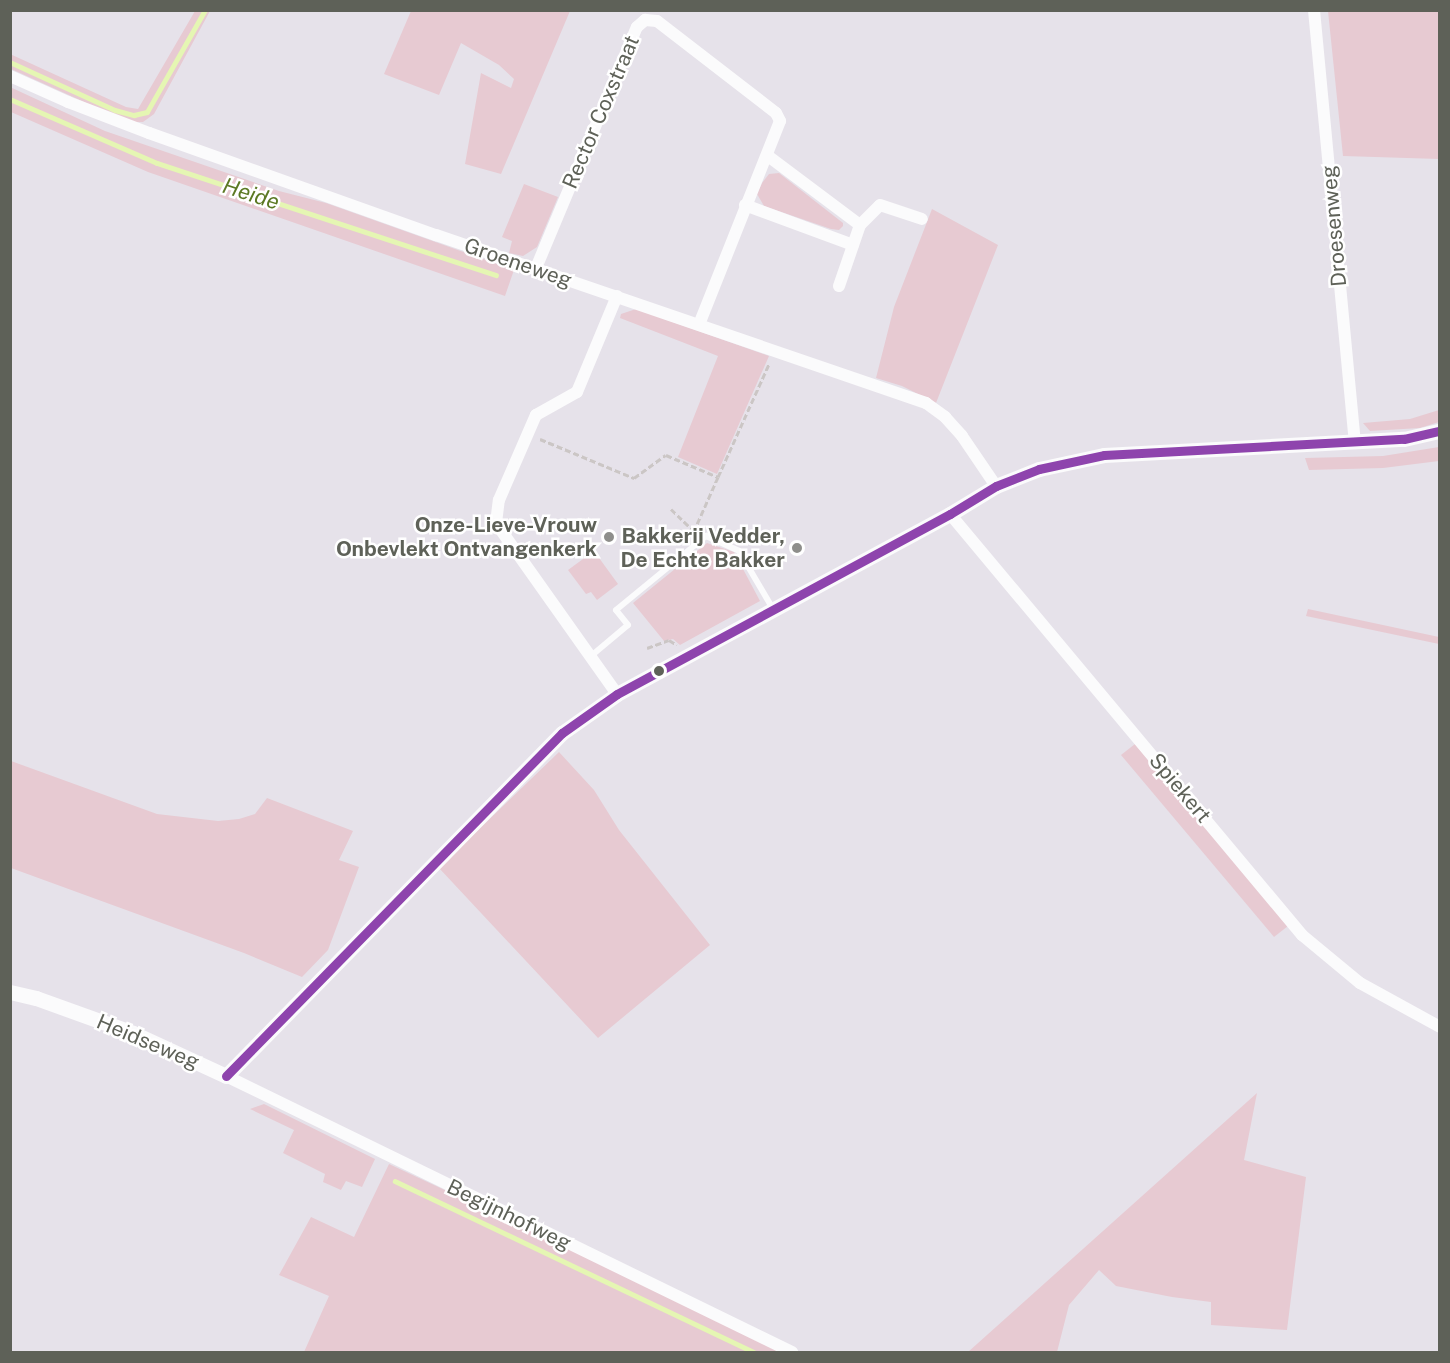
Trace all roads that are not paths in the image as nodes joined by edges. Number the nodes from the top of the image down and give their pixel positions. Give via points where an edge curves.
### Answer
1 (1314, 10) edge
2 (10, 76) edge
3 (768, 156) junction
4 (745, 205) junction
5 (922, 219) dead end
6 (860, 225) junction
7 (853, 245) junction
8 (536, 268) junction
9 (839, 286) dead end
10 (617, 296) junction
11 (699, 325) junction
12 (1440, 431) edge
13 (1355, 442) junction
14 (996, 486) junction
15 (950, 514) junction
16 (773, 609) junction
17 (591, 656) junction
18 (616, 694) junction
19 (10, 992) edge
20 (1440, 1027) edge
21 (226, 1076) junction
22 (792, 1353) edge

1 - 13 street, Droesenweg
2 - 8 street, Groeneweg via 148,133
3 - 4 street, Rector Coxstraat
3 - 6 street
3 - 8 street, Rector Coxstraat via 780,121 776,113 657,21 645,20 637,27
4 - 7 street
4 - 11 street, Rector Coxstraat
5 - 6 street via 880,205
6 - 7 street
7 - 9 street
8 - 10 street, Groeneweg
10 - 11 street, Groeneweg
10 - 17 street via 577,392 536,415 499,500 496,523
11 - 14 street, Groeneweg via 926,403 962,436
12 - 13 street, Heidseweg
13 - 14 street, Heidseweg via 1104,455 1039,469
14 - 15 street, Heidseweg
15 - 16 street, Heidseweg
15 - 20 street, Spiekert via 1302,935 1360,983
16 - 17 lane via 739,551 706,536 616,610 628,626
16 - 18 street, Heidseweg
17 - 18 street
18 - 21 street, Heidseweg via 562,733
19 - 21 street, Heidseweg via 133,1033
21 - 22 street, Begijnhofweg

